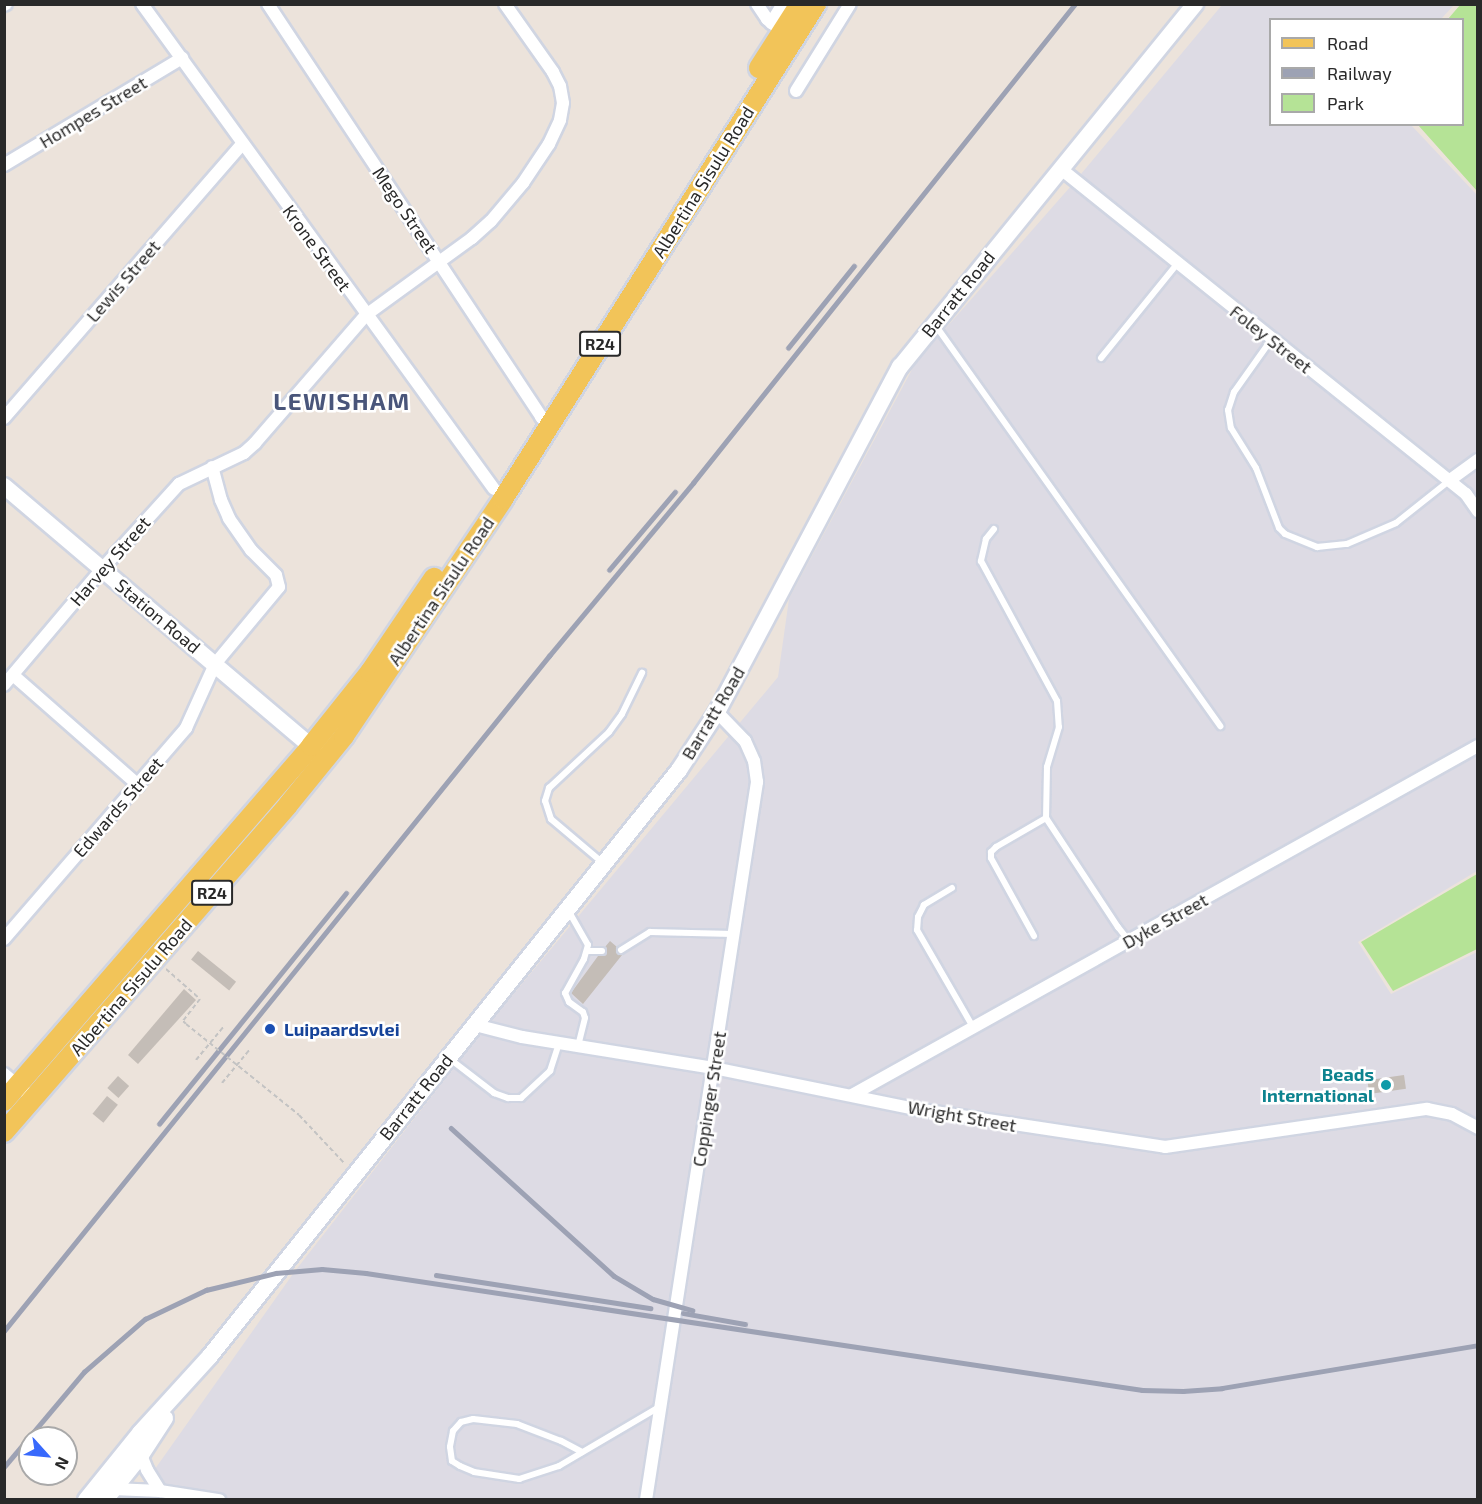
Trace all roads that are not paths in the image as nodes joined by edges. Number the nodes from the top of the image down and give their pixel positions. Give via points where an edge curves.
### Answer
1 (142, 4) edge
2 (268, 4) edge
3 (505, 4) edge
4 (757, 4) edge
5 (783, 4) edge
6 (800, 4) edge
7 (816, 4) edge
8 (850, 4) edge
9 (1195, 4) edge
10 (782, 31) junction
11 (182, 58) junction
12 (796, 91) dead end
13 (242, 144) junction
14 (4, 165) edge
15 (1061, 169) junction
16 (439, 260) junction
17 (1177, 264) junction
18 (366, 315) junction
19 (934, 323) junction
20 (1271, 340) junction
21 (1101, 358) dead end
22 (4, 418) edge
23 (545, 421) junction
24 (1478, 460) edge
25 (213, 467) junction
26 (1450, 480) junction
27 (4, 486) edge
28 (494, 489) junction
29 (1478, 511) edge
30 (994, 529) dead end
31 (102, 569) junction
32 (215, 664) junction
33 (642, 673) dead end
34 (9, 680) edge
35 (717, 712) junction
36 (1220, 726) dead end
37 (311, 746) junction
38 (1478, 746) edge
39 (326, 759) junction
40 (138, 785) junction
41 (1046, 818) junction
42 (603, 863) junction
43 (952, 888) dead end
44 (567, 910) junction
45 (154, 929) junction
46 (734, 934) junction
47 (1034, 936) dead end
48 (4, 939) edge
49 (1129, 941) junction
50 (169, 942) junction
51 (621, 950) dead end
52 (587, 951) junction
53 (602, 951) dead end
54 (475, 1025) junction
55 (974, 1028) junction
56 (559, 1044) junction
57 (578, 1047) junction
58 (448, 1058) junction
59 (714, 1068) junction
60 (11, 1080) edge
61 (852, 1095) junction
62 (34, 1099) junction
63 (4, 1101) edge
64 (1478, 1128) edge
65 (4, 1132) edge
66 (182, 1390) junction
67 (662, 1406) junction
68 (582, 1452) junction
69 (141, 1455) junction
70 (160, 1491) junction
71 (109, 1494) edge
72 (86, 1500) edge
73 (219, 1500) edge
74 (646, 1500) edge

1 - 11 street, Krone Street
2 - 16 street, Mego Street
3 - 16 street, Harvey Street via 560,86 560,120 549,144 507,203 472,238
4 - 10 street
5 - 10 street
6 - 10 main road, Albertina Sisulu Road / R24
7 - 10 main road, Albertina Sisulu Road / R24
8 - 12 street
9 - 15 main road, Barratt Road
10 - 23 main road, Albertina Sisulu Road / R24
11 - 13 street, Krone Street
11 - 14 street, Hompes Street
13 - 18 street, Krone Street
13 - 22 street, Lewis Street
15 - 17 street, Foley Street
15 - 19 main road, Barratt Road
16 - 18 street, Harvey Street
16 - 23 street, Mego Street
17 - 20 street, Foley Street
17 - 21 lane
18 - 25 street, Harvey Street via 255,443 244,453
18 - 28 street, Krone Street
19 - 35 main road, Barratt Road via 889,386
19 - 36 lane
20 - 26 street, Foley Street
20 - 26 lane via 1234,392 1228,410 1231,428 1256,468 1274,517 1285,534 1317,547 1347,544 1396,523
23 - 28 main road, Albertina Sisulu Road / R24
23 - 39 main road, Albertina Sisulu Road / R24 via 503,499
24 - 26 street
25 - 31 street, Harvey Street via 179,484
25 - 32 street, Edwards Street via 221,500 238,533 279,580 274,597
26 - 29 street, Foley Street
27 - 31 main road, Station Road
28 - 37 main road, Albertina Sisulu Road / R24 via 370,672
30 - 41 lane via 986,539 981,561 1057,701 1059,727 1047,767
31 - 32 main road, Station Road
31 - 34 street, Harvey Street
32 - 37 main road, Station Road
32 - 40 street, Edwards Street via 186,728
33 - 42 lane via 609,732 549,788 545,801 551,819
34 - 40 street
35 - 42 main road, Barratt Road via 679,770
35 - 46 street, Coppinger Street via 745,741 756,773
37 - 39 main road, Station Road
37 - 45 main road, Albertina Sisulu Road / R24
38 - 49 street, Dyke Street
39 - 50 main road, Albertina Sisulu Road / R24
40 - 48 street, Edwards Street
41 - 47 lane via 991,852
41 - 49 lane
42 - 44 main road, Barratt Road
43 - 55 lane via 924,905 917,930
44 - 52 lane via 586,939
44 - 54 main road, Barratt Road
45 - 50 main road
45 - 60 main road, Albertina Sisulu Road / R24
46 - 51 lane via 650,932
46 - 59 street, Coppinger Street
49 - 55 street, Dyke Street
50 - 62 main road, Albertina Sisulu Road / R24
52 - 53 lane
52 - 57 lane via 565,993 585,1018
54 - 56 street, Wright Street
54 - 58 main road, Barratt Road
55 - 61 street, Dyke Street
56 - 57 street, Wright Street
56 - 58 lane via 550,1071 521,1098 494,1093
57 - 59 street, Wright Street
58 - 66 main road, Barratt Road
59 - 61 street, Wright Street
59 - 67 street, Coppinger Street
60 - 62 street
60 - 63 main road, Albertina Sisulu Road / R24
61 - 64 street, Wright Street via 999,1123 1165,1147 1427,1109 1452,1114
62 - 65 main road, Albertina Sisulu Road / R24
66 - 69 main road, Barratt Road
66 - 72 main road, Barratt Road via 140,1433
67 - 68 lane
67 - 74 street, Coppinger Street
68 - 68 lane via 559,1466 519,1479 460,1466 452,1461 450,1447 453,1431 461,1422 473,1419 517,1424
69 - 70 street
69 - 71 main road, Barratt Road
70 - 71 street
70 - 73 street

